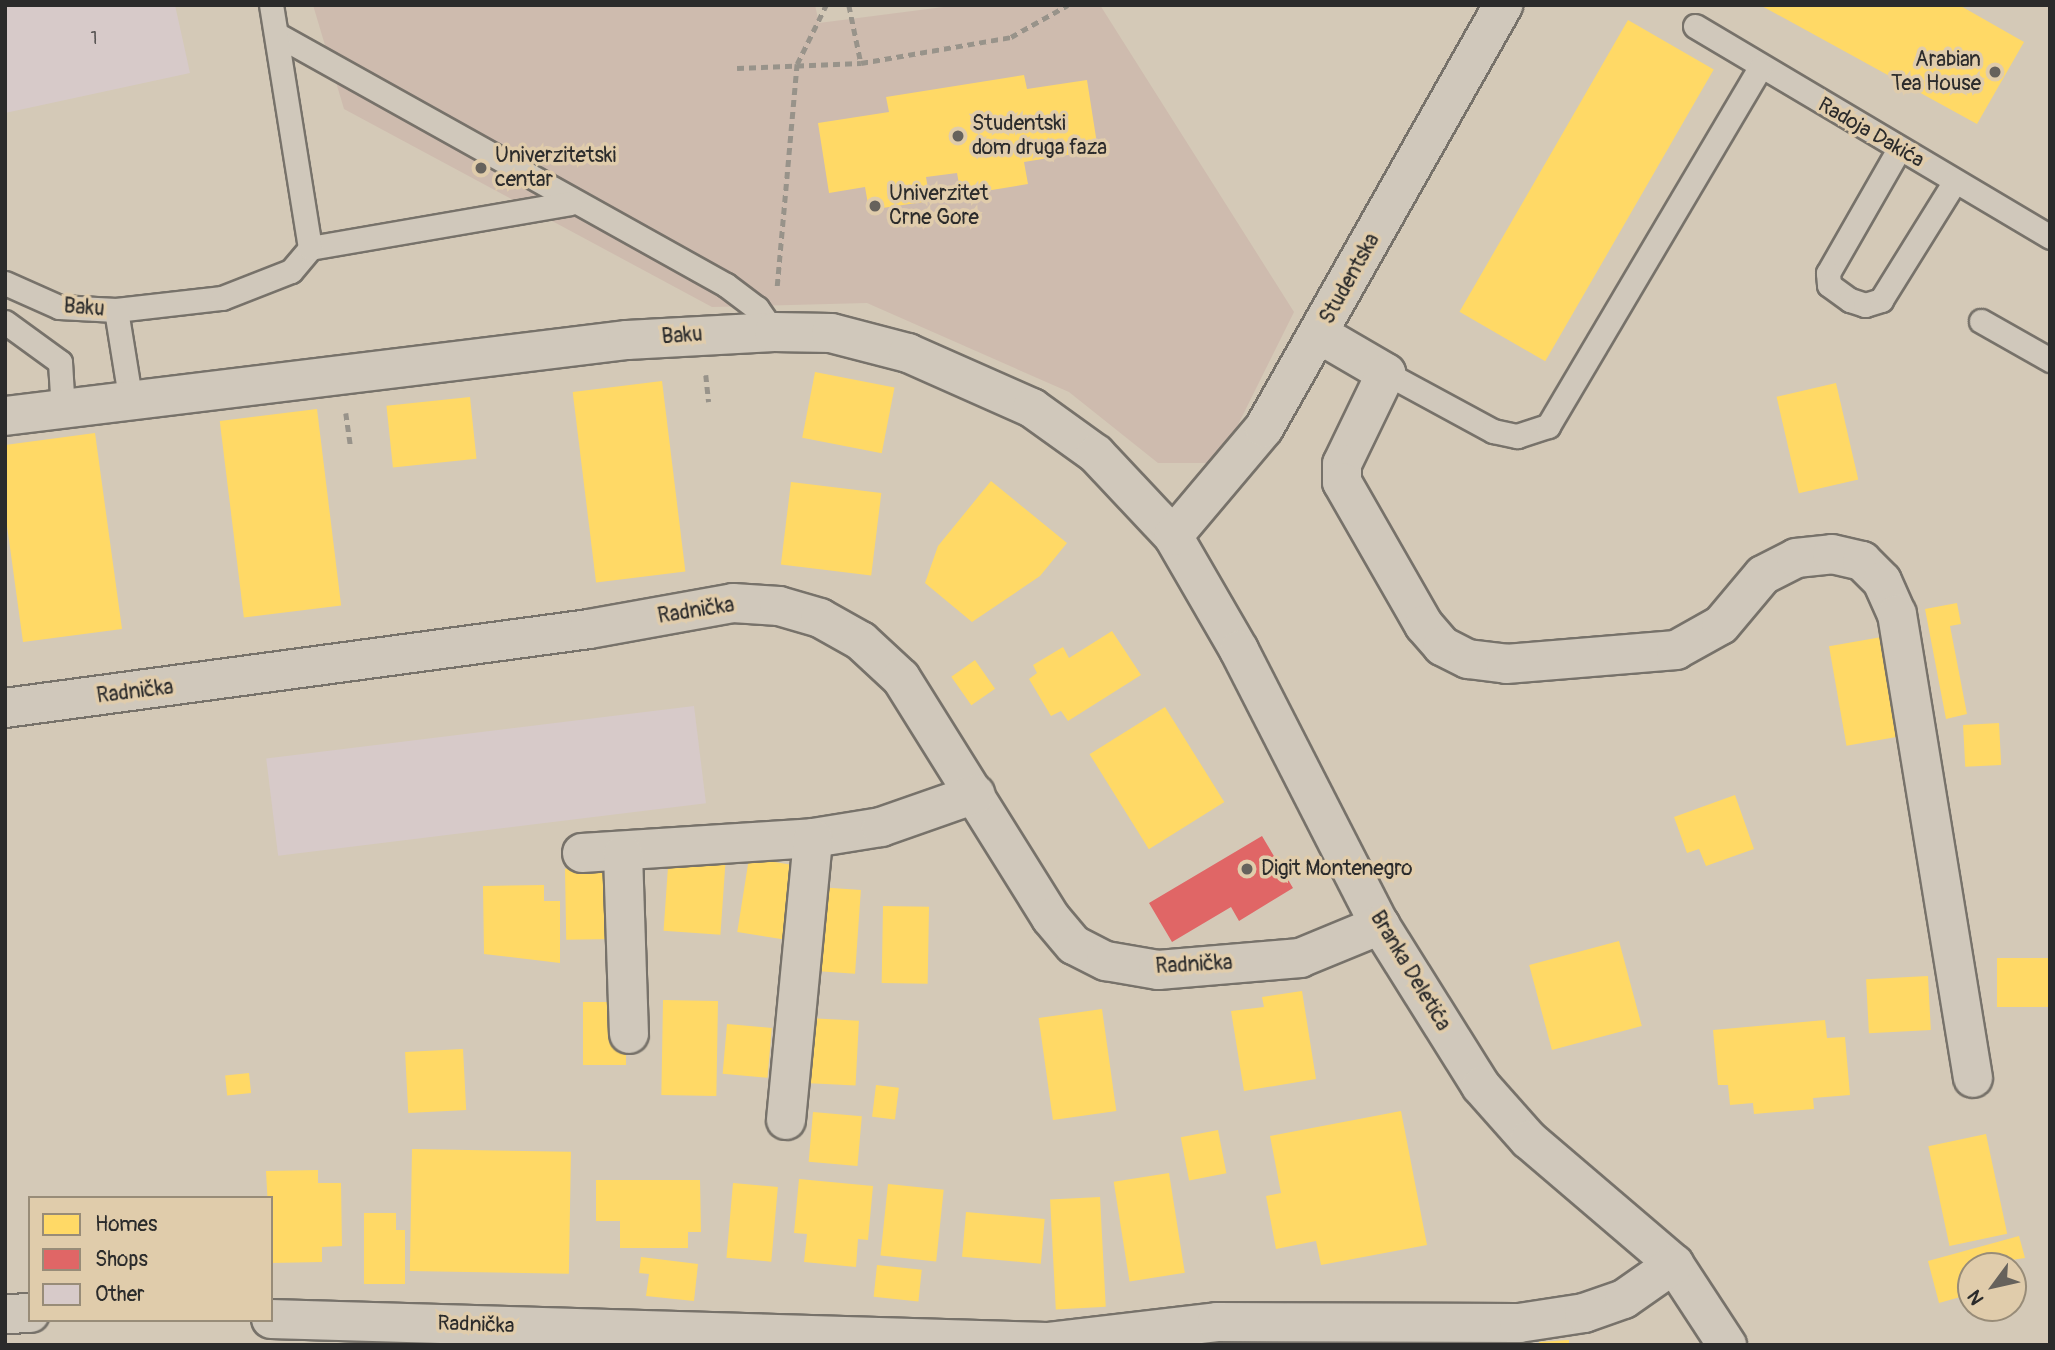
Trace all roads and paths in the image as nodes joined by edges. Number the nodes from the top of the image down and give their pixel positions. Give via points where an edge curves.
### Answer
1 (271, 5) edge
2 (826, 5) edge
3 (849, 5) edge
4 (1068, 5) edge
5 (1503, 5) edge
6 (1695, 26) dead end
7 (278, 35) junction
8 (862, 63) junction
9 (797, 64) junction
10 (737, 68) dead end
11 (1760, 68) junction
12 (1899, 149) junction
13 (1955, 181) junction
14 (570, 203) junction
15 (2050, 237) edge
16 (310, 248) junction
17 (5, 283) edge
18 (777, 286) dead end
19 (116, 310) junction
20 (1981, 321) dead end
21 (5, 322) edge
22 (774, 332) junction
23 (1319, 334) junction
24 (2050, 360) edge
25 (705, 363) dead end
26 (1386, 373) junction
27 (709, 402) dead end
28 (131, 403) junction
29 (63, 411) junction
30 (5, 416) edge
31 (1173, 536) junction
32 (5, 708) edge
33 (975, 794) junction
34 (813, 838) junction
35 (582, 853) dead end
36 (622, 854) junction
37 (1380, 925) junction
38 (629, 1034) dead end
39 (1973, 1078) dead end
40 (786, 1120) dead end
41 (1674, 1264) junction
42 (28, 1312) edge
43 (5, 1314) edge
44 (273, 1318) edge
45 (1727, 1345) edge

1 - 7 lane
2 - 9 path
3 - 8 path
4 - 8 path via 1011,37
5 - 23 street, Studentska
6 - 11 lane, Radoja Dakića
7 - 14 lane
7 - 16 lane
8 - 9 path
9 - 10 path
9 - 18 path
11 - 12 lane, Radoja Dakića
11 - 26 lane via 1548,426 1517,436 1493,431
12 - 13 lane, Radoja Dakića
12 - 13 lane via 1828,273 1829,285 1850,300 1865,305 1881,300
13 - 15 lane, Radoja Dakića
14 - 16 lane
14 - 22 lane via 726,285 757,308
16 - 19 lane via 291,271 262,286
17 - 19 lane, Baku via 59,307
19 - 28 lane, Baku
20 - 24 lane
21 - 29 lane via 60,362
22 - 28 street, Baku via 627,340
22 - 31 street, Baku via 831,332 991,386 1096,454
23 - 26 street
23 - 31 street, Studentska via 1239,463
25 - 27 path
26 - 39 street via 1342,464 1342,482 1424,625 1442,646 1468,659 1506,664 1676,650 1721,625 1763,575 1796,558 1832,554 1862,561 1882,581 1896,614
28 - 29 street, Baku
29 - 30 street, Baku
31 - 37 street, Branka Deletića via 1239,650
32 - 33 street, Radnička via 589,629 733,603 779,606 820,618 861,641 901,678
33 - 34 street via 881,827
33 - 37 street, Radnička via 1051,918 1074,945 1107,961 1157,970 1300,958
34 - 36 street
34 - 40 street
35 - 36 street
36 - 38 street
37 - 41 street, Branka Deletića via 1489,1095 1573,1181
41 - 44 street, Radnička via 1624,1299 1584,1313 1519,1323 1217,1322 1047,1342
41 - 45 street, Branka Deletića
42 - 43 street

